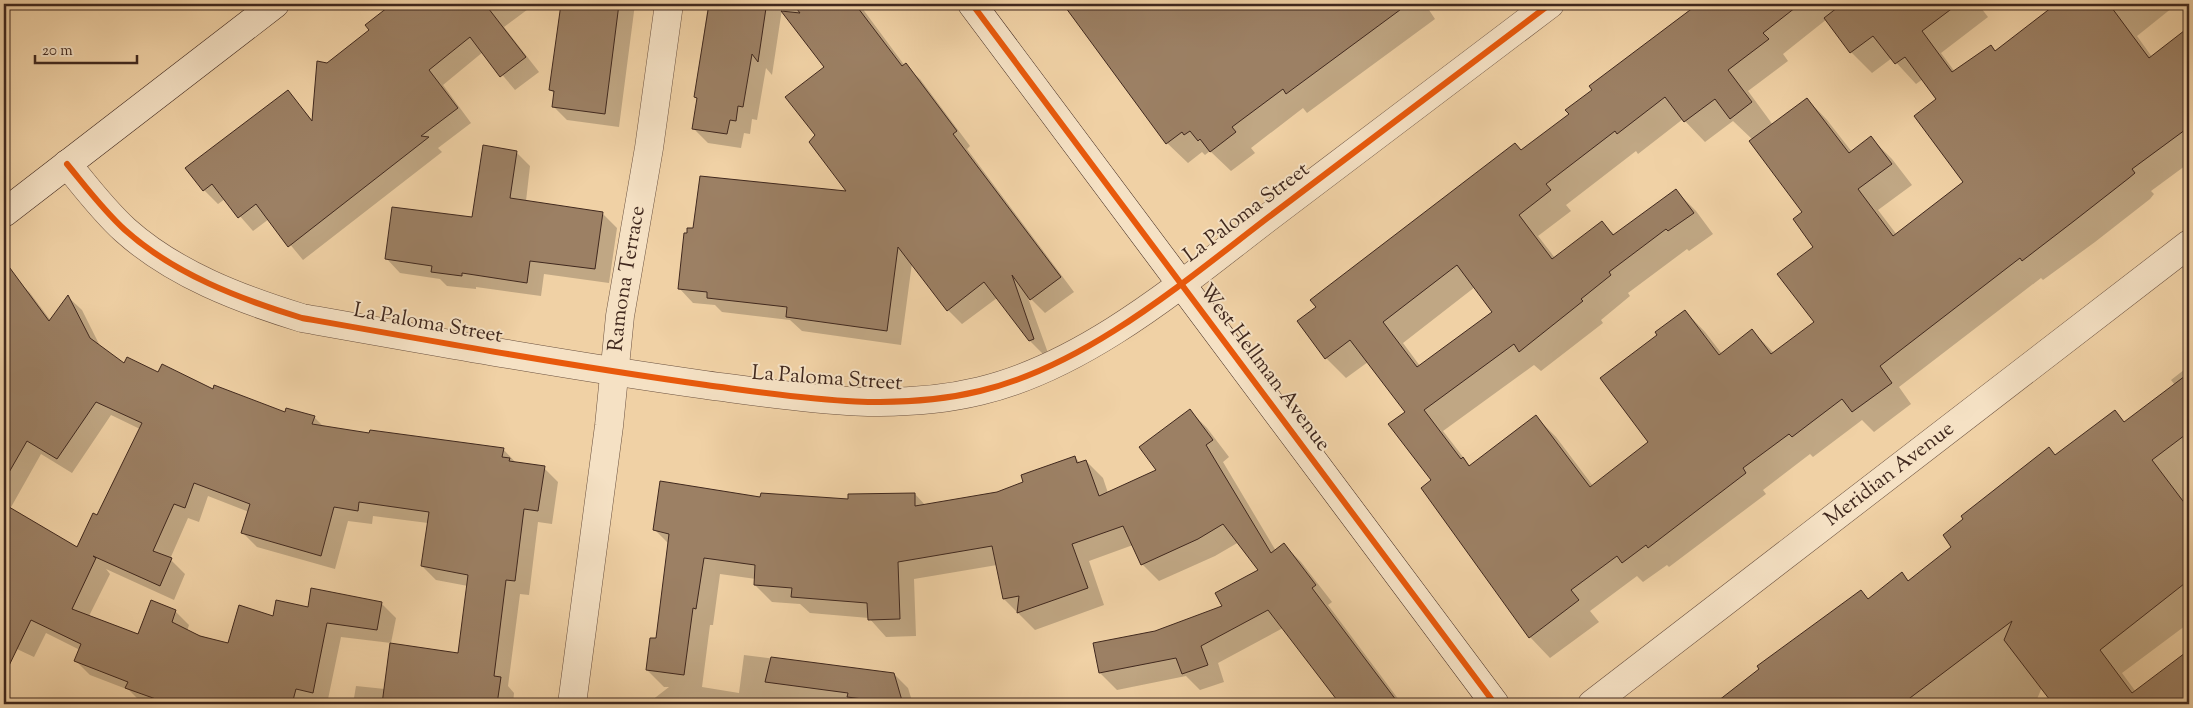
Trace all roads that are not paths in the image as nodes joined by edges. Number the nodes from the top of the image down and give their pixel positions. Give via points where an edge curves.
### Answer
1 (276, 4) edge
2 (669, 4) edge
3 (972, 4) edge
4 (1550, 4) edge
5 (67, 164) junction
6 (4, 213) edge
7 (2189, 244) edge
8 (1180, 284) junction
9 (615, 372) junction
10 (572, 704) edge
11 (1494, 704) edge
12 (1592, 704) edge

1 - 5 street
2 - 9 street, Ramona Terrace via 649,148 620,316
3 - 8 street, West Hellman Avenue
4 - 8 street, La Paloma Street
5 - 6 street
5 - 9 street, La Paloma Street via 102,208 153,252 185,271 256,304 302,318
7 - 12 street, Meridian Avenue
8 - 9 street, La Paloma Street via 1102,338 1050,367 981,391 942,398 903,403 818,400
8 - 11 street, West Hellman Avenue
9 - 10 street, Ramona Terrace

